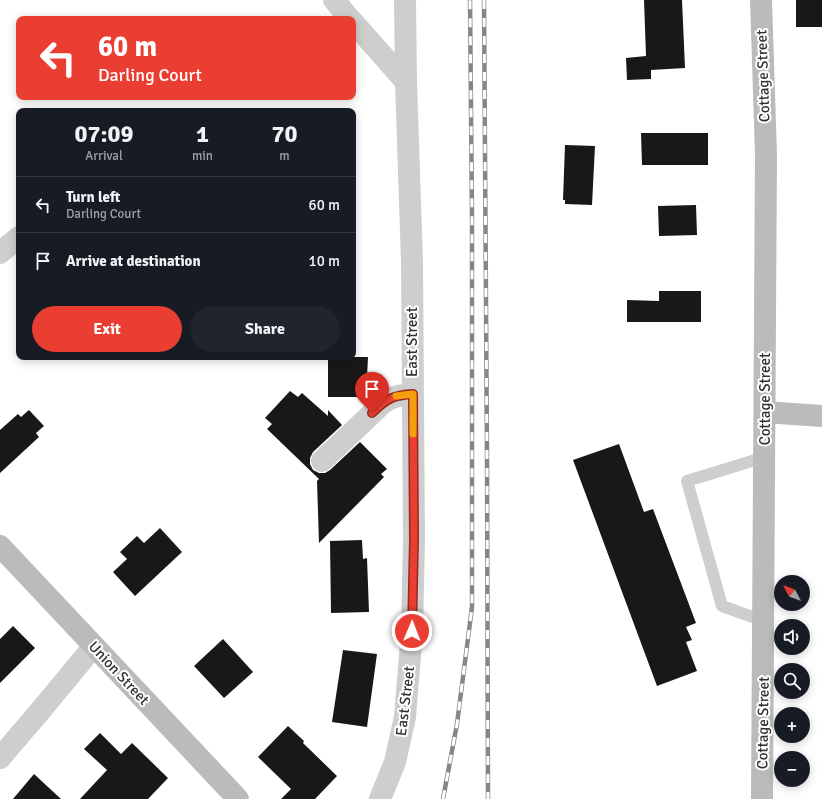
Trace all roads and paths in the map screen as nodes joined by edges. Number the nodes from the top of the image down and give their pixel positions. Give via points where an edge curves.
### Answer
1 (334, 0) edge
2 (405, 0) edge
3 (761, 0) edge
4 (347, 16) edge
5 (356, 25) edge
6 (406, 82) junction
7 (16, 240) edge
8 (0, 253) edge
9 (413, 394) junction
10 (765, 412) junction
11 (822, 416) edge
12 (765, 457) junction
13 (322, 461) dead end
14 (0, 546) edge
15 (764, 621) junction
16 (94, 646) junction
17 (0, 758) edge
18 (238, 799) edge
19 (380, 799) edge
20 (762, 799) edge

1 - 4 street
2 - 6 street, East Street
3 - 10 street, Cottage Street via 766,155
5 - 6 street
6 - 9 street, East Street
7 - 8 street
9 - 13 street via 390,398
9 - 19 street, East Street via 412,624 405,717 395,762
10 - 11 street
10 - 12 street, Cottage Street
12 - 15 street, Cottage Street
12 - 15 lane via 687,481 722,606
14 - 16 street, Union Street
15 - 20 street, Cottage Street
16 - 17 street
16 - 18 street, Union Street

